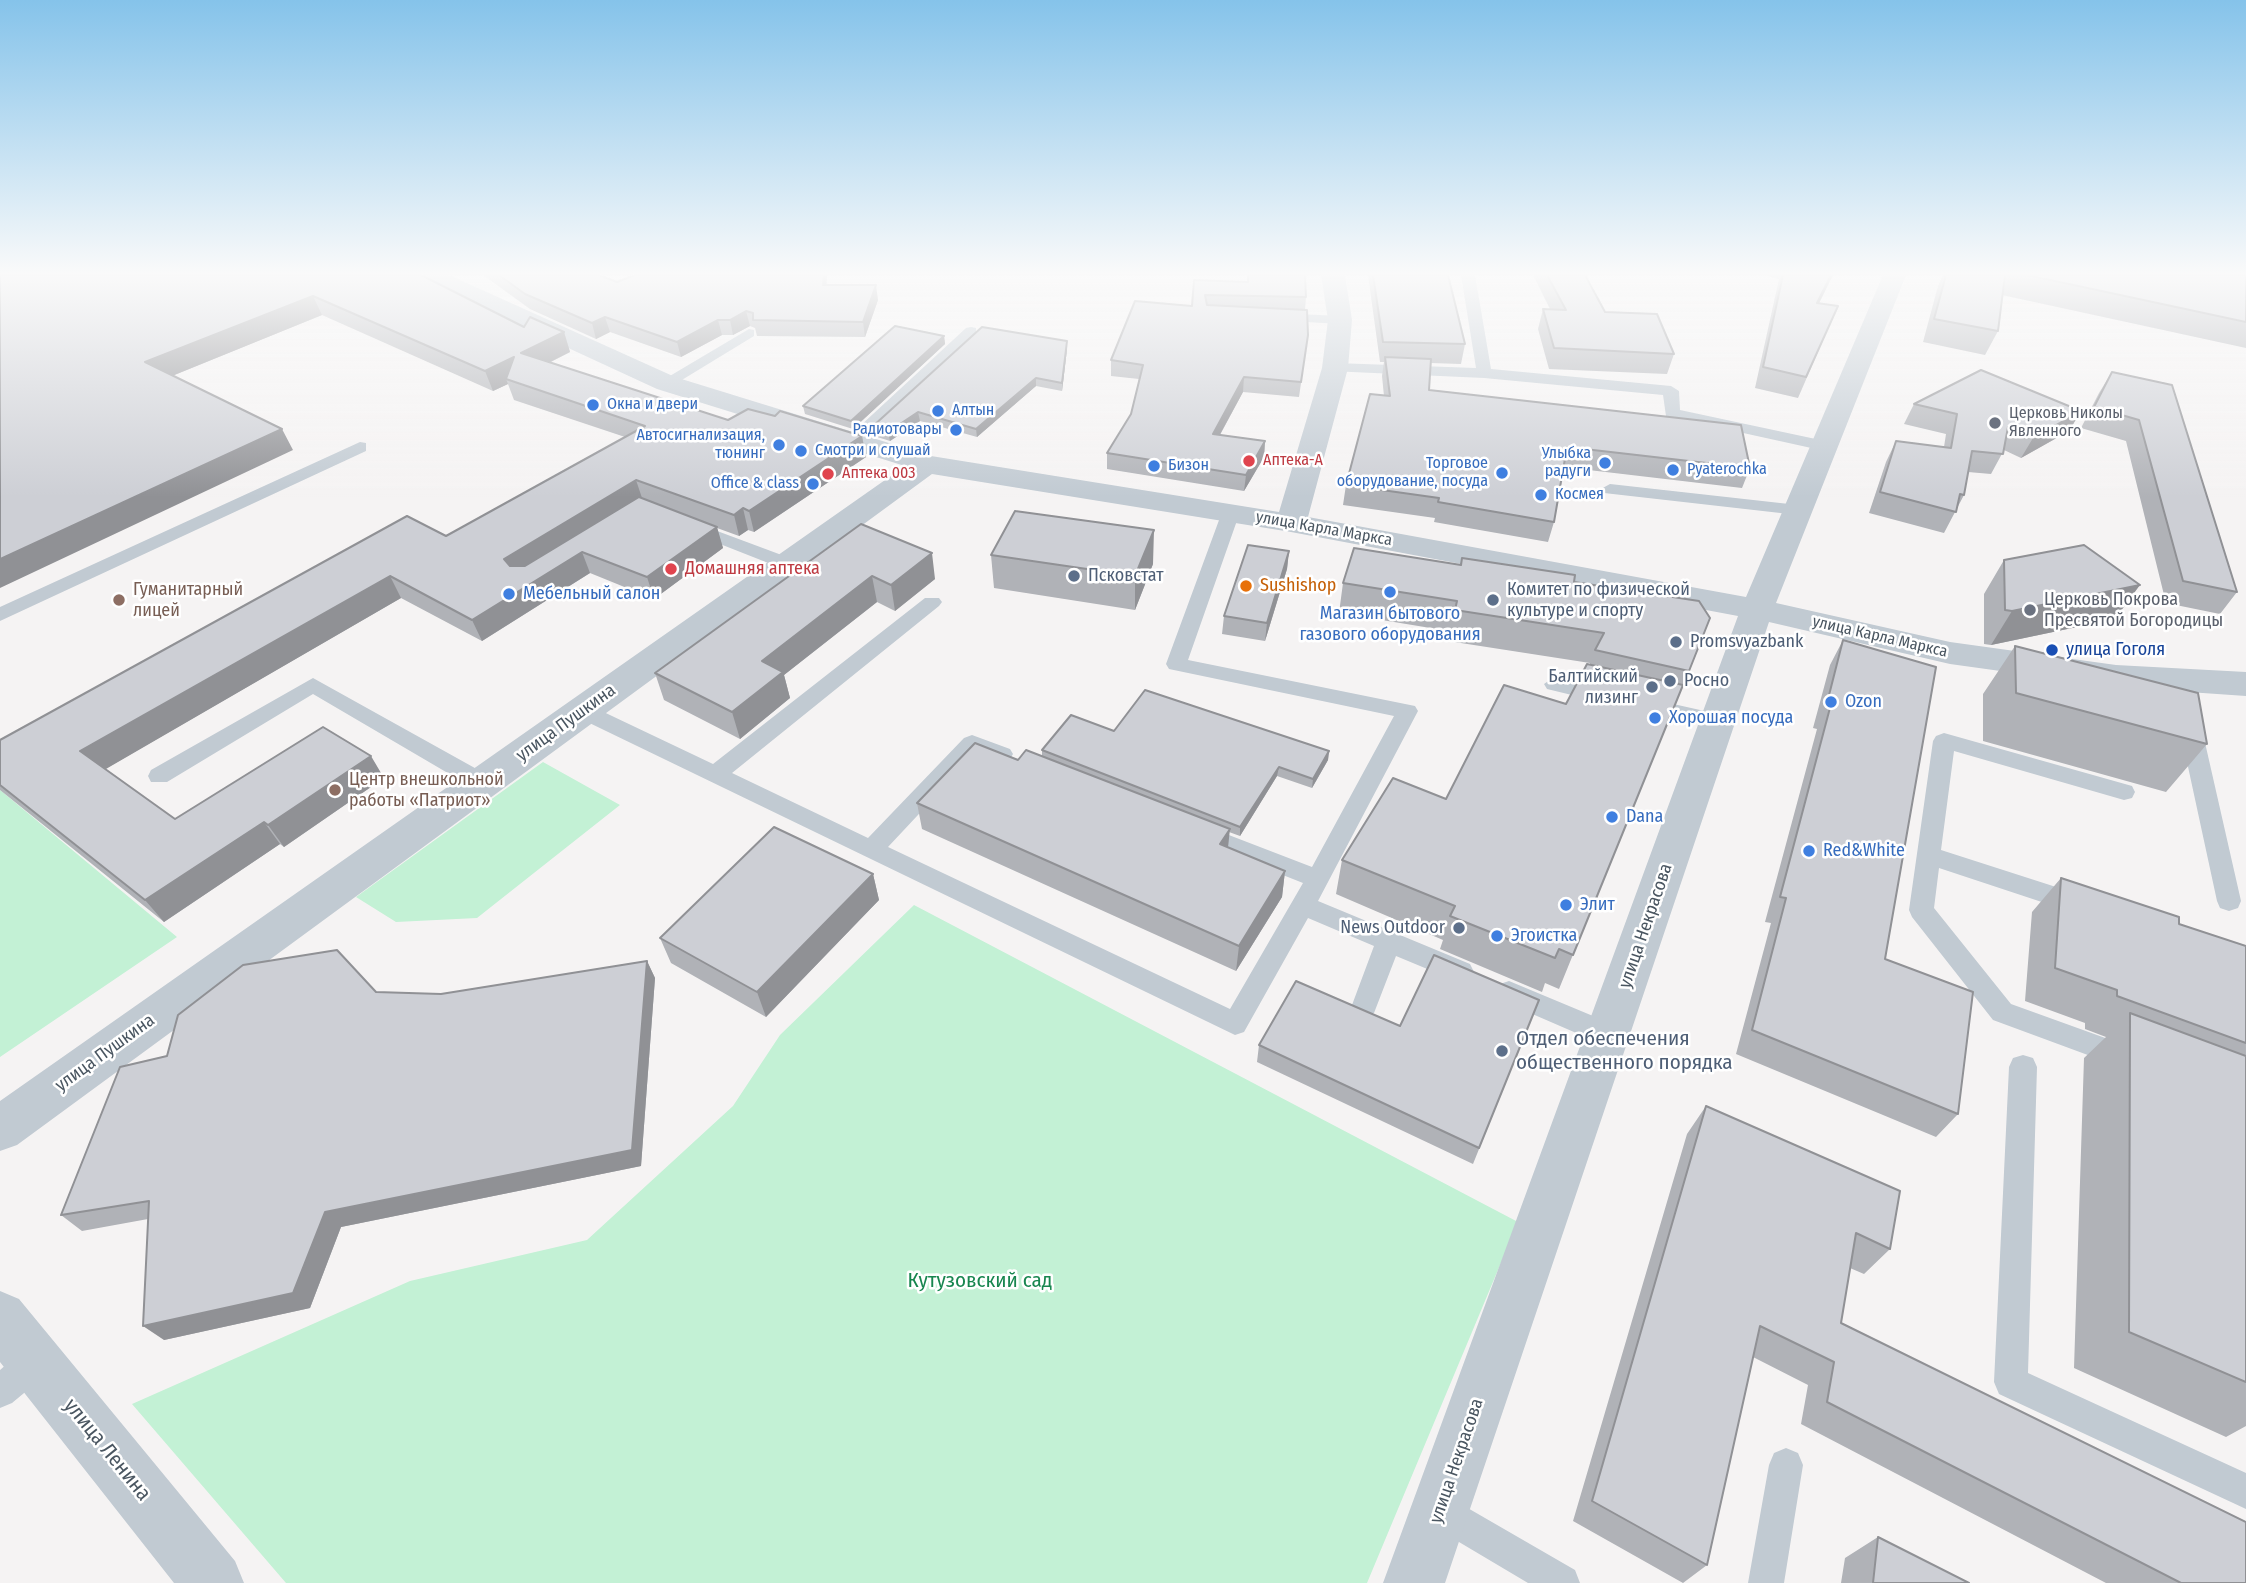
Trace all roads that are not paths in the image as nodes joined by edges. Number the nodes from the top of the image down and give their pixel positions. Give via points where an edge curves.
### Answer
1 (591, 349) edge
2 (723, 349) edge
3 (952, 349) edge
4 (1337, 349) edge
5 (1480, 349) edge
6 (1865, 349) edge
7 (1335, 368) junction
8 (1484, 373) junction
9 (666, 383) junction
10 (852, 443) junction
11 (1825, 446) junction
12 (360, 447) dead end
13 (927, 464) junction
14 (1610, 489) dead end
15 (1798, 510) junction
16 (1231, 512) junction
17 (682, 522) edge
18 (1291, 523) junction
19 (788, 564) junction
20 (932, 602) dead end
21 (1757, 609) junction
22 (0, 615) edge
23 (2172, 680) junction
24 (1554, 684) dead end
25 (2246, 684) edge
26 (583, 711) junction
27 (1718, 721) junction
28 (1023, 763) edge
29 (716, 774) junction
30 (159, 776) dead end
31 (483, 783) junction
32 (2124, 792) dead end
33 (1177, 824) edge
34 (872, 849) junction
35 (1928, 855) junction
36 (1318, 879) junction
37 (2229, 901) dead end
38 (1303, 905) junction
39 (2095, 910) edge
40 (1389, 941) junction
41 (1364, 1005) dead end
42 (1607, 1034) junction
43 (2139, 1063) edge
44 (2023, 1067) dead end
45 (0, 1129) edge
46 (0, 1318) edge
47 (18, 1376) edge
48 (1786, 1465) dead end
49 (2246, 1491) edge
50 (1440, 1510) junction
51 (213, 1583) edge
52 (1414, 1583) edge
53 (1562, 1583) edge
54 (1766, 1583) edge

1 - 9 street, улица Карла Маркса
2 - 9 lane
3 - 10 lane
4 - 7 street
5 - 8 lane
6 - 11 street, улица Некрасова
7 - 8 lane
7 - 18 street
8 - 11 lane via 1671,391 1672,413
9 - 10 street, улица Карла Маркса
10 - 13 street, улица Карла Маркса
11 - 15 street, улица Некрасова
12 - 22 lane
13 - 16 street, улица Карла Маркса
13 - 19 street, улица Пушкина
14 - 15 lane
15 - 21 street, улица Некрасова
16 - 18 street, улица Карла Маркса
16 - 36 lane via 1177,664 1407,711
17 - 19 lane
18 - 21 street, улица Карла Маркса
19 - 26 street, улица Пушкина
20 - 29 lane
21 - 23 street, улица Карла Маркса via 1950,653 2060,670
21 - 27 street, улица Некрасова
23 - 25 street, улица Карла Маркса
23 - 37 lane via 2190,726
24 - 27 lane
26 - 29 lane
26 - 31 street, улица Пушкина
27 - 42 street, улица Некрасова
28 - 34 lane via 972,743
29 - 34 lane
30 - 31 lane via 313,685
31 - 45 street, улица Пушкина
32 - 35 lane via 1944,741
33 - 36 lane
34 - 38 lane via 1234,1024
35 - 39 lane
35 - 43 lane via 1921,910 2001,1012
36 - 38 lane
38 - 40 lane
40 - 41 lane
40 - 42 lane
42 - 50 street, улица Некрасова
44 - 49 lane via 2011,1382
46 - 47 street, улица Ленина
47 - 51 street, улица Ленина
48 - 54 lane
50 - 52 street, улица Некрасова
50 - 53 lane

